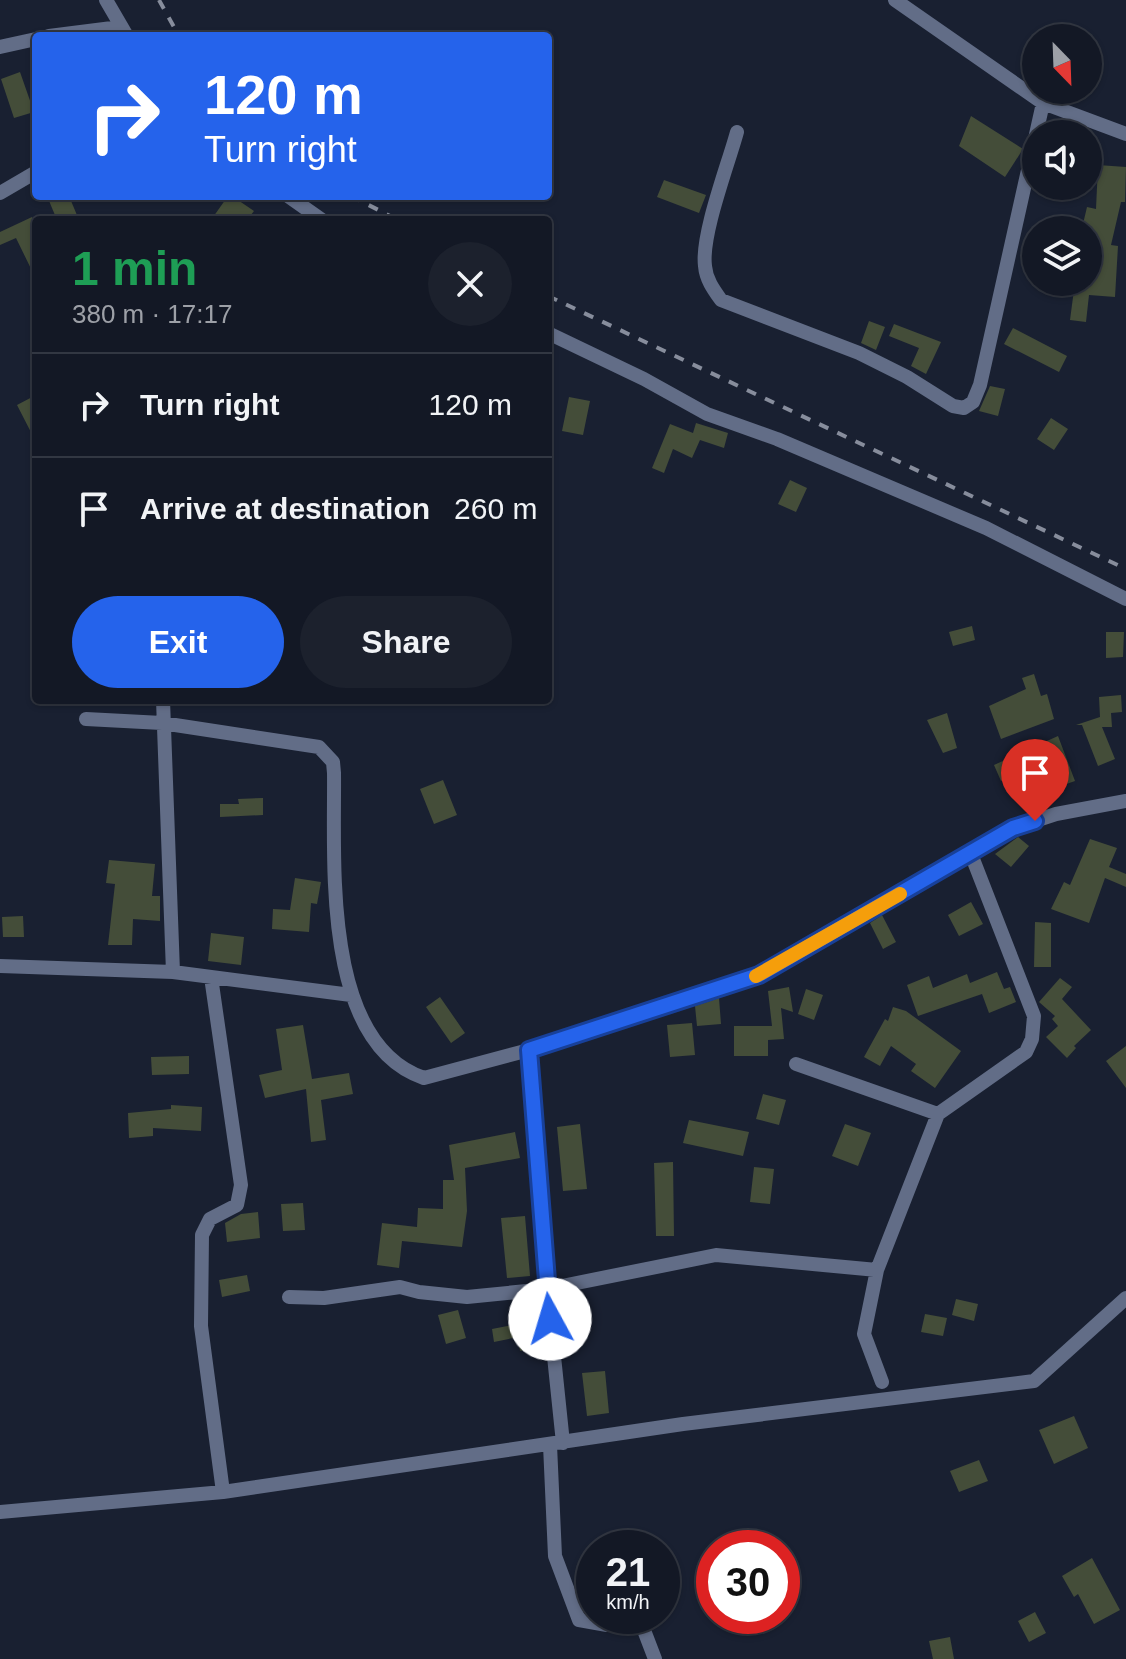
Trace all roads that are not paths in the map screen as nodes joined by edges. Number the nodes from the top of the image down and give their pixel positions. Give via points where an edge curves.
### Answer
1 (106, 0) edge
2 (895, 0) edge
3 (123, 32) edge
4 (32, 40) edge
5 (0, 47) edge
6 (1022, 88) edge
7 (1043, 104) edge
8 (1046, 104) edge
9 (737, 132) dead end
10 (1126, 134) edge
11 (32, 174) edge
12 (0, 193) edge
13 (294, 200) edge
14 (316, 216) edge
15 (552, 335) edge
16 (1126, 599) edge
17 (163, 704) edge
18 (86, 719) dead end
19 (162, 723) junction
20 (1126, 801) edge
21 (971, 854) junction
22 (0, 966) edge
23 (173, 972) junction
24 (211, 977) junction
25 (351, 995) junction
26 (529, 1050) junction
27 (796, 1064) dead end
28 (938, 1114) junction
29 (877, 1270) junction
30 (547, 1289) junction
31 (289, 1297) dead end
32 (1126, 1298) edge
33 (882, 1382) dead end
34 (556, 1444) junction
35 (223, 1492) junction
36 (0, 1512) edge
37 (655, 1659) edge

1 - 3 street
2 - 6 street
4 - 5 street
7 - 9 street via 980,385 964,408 859,353 721,300 705,267 705,247
8 - 10 street
11 - 12 street
13 - 14 street
15 - 16 street via 707,414 986,528
17 - 19 street
18 - 19 street
19 - 23 street
19 - 25 street via 319,747 329,754 334,773 335,923
20 - 21 street via 1013,828
21 - 26 street via 759,975
21 - 28 street via 1034,1016 1032,1039 1026,1052
22 - 23 street
23 - 24 street
24 - 25 street
24 - 35 street via 241,1185 237,1205 210,1219 202,1235 201,1326
25 - 26 street via 381,1049 409,1073 424,1078
26 - 30 street
27 - 28 street
28 - 29 street
29 - 30 street via 716,1255
29 - 33 street via 864,1334
30 - 31 street via 467,1297 400,1287 324,1298
30 - 34 street
32 - 34 street via 1034,1381
34 - 35 street
34 - 37 street via 555,1556 579,1620 607,1625 632,1620 642,1625
35 - 36 street

